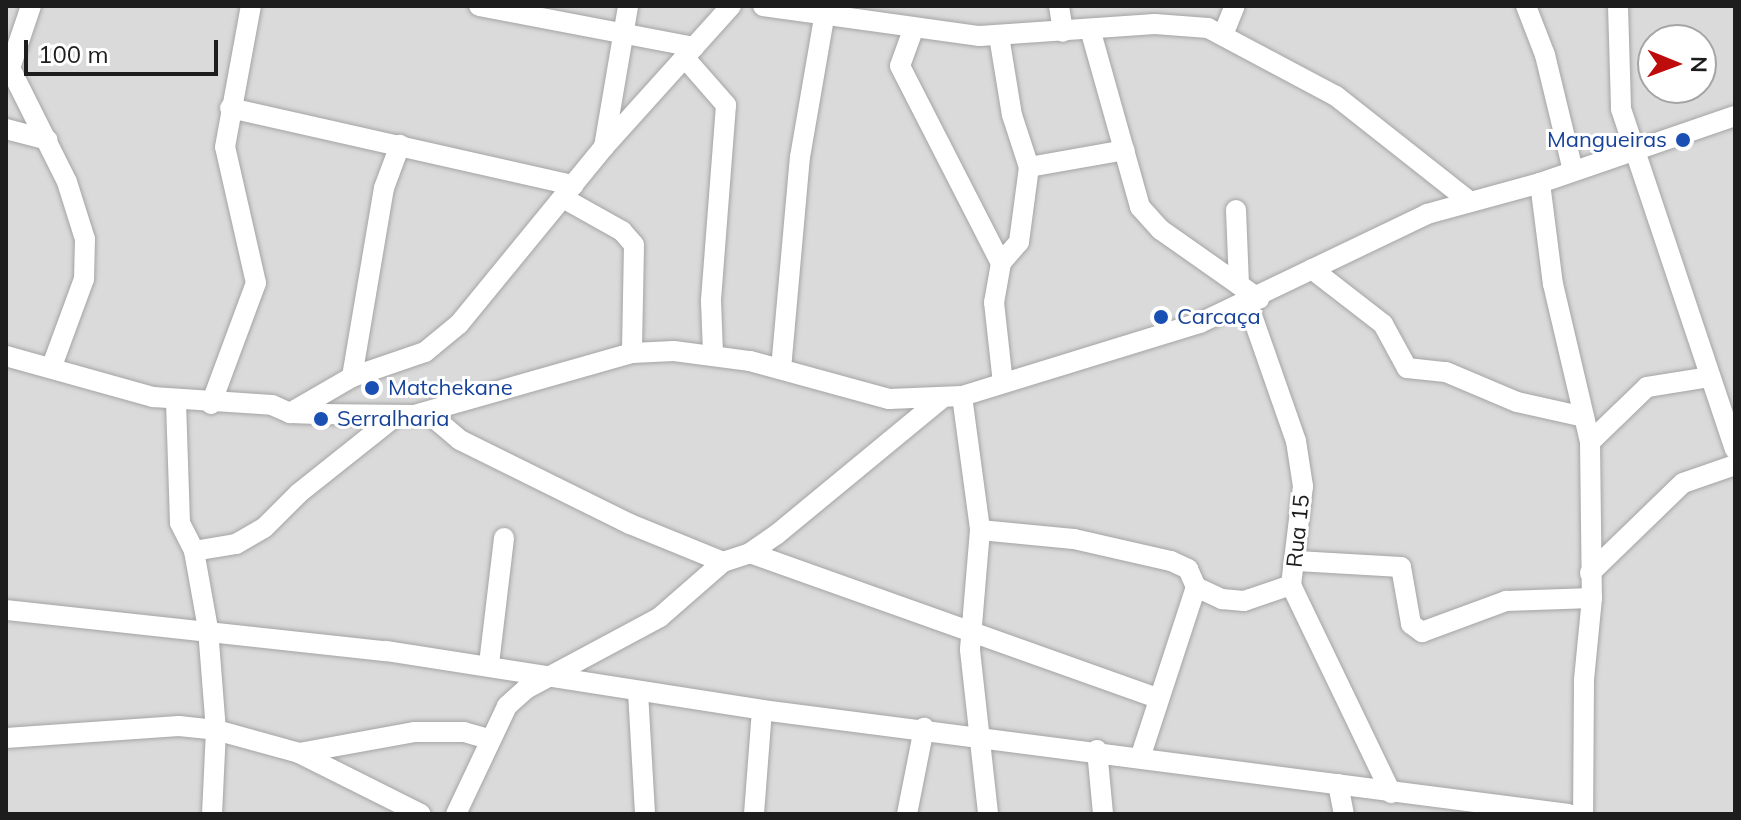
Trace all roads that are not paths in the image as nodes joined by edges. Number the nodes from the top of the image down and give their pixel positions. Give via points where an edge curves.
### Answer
1 (31, 6) edge
2 (251, 6) edge
3 (479, 6) edge
4 (628, 6) edge
5 (731, 6) edge
6 (763, 6) edge
7 (1059, 6) edge
8 (1235, 6) edge
9 (1526, 6) edge
10 (1618, 6) edge
11 (1174, 15) edge
12 (824, 18) junction
13 (1090, 29) junction
14 (913, 30) junction
15 (1063, 32) junction
16 (622, 35) junction
17 (1223, 35) junction
18 (999, 36) junction
19 (689, 52) junction
20 (8, 62) edge
21 (230, 108) junction
22 (1735, 116) edge
23 (6, 129) edge
24 (48, 140) junction
25 (400, 145) junction
26 (604, 147) junction
27 (1125, 150) junction
28 (1635, 152) junction
29 (1029, 167) junction
30 (1573, 171) junction
31 (1540, 183) junction
32 (568, 191) junction
33 (1469, 201) junction
34 (1236, 210) dead end
35 (1001, 263) junction
36 (1312, 269) junction
37 (1249, 296) junction
38 (632, 353) junction
39 (713, 354) junction
40 (6, 356) edge
41 (52, 366) junction
42 (781, 369) junction
43 (352, 377) junction
44 (1003, 383) junction
45 (1720, 390) edge
46 (952, 398) junction
47 (176, 402) junction
48 (211, 404) junction
49 (427, 412) junction
50 (290, 413) junction
51 (397, 415) junction
52 (1584, 417) junction
53 (1590, 442) junction
54 (1735, 449) edge
55 (1735, 465) edge
56 (980, 530) junction
57 (504, 538) dead end
58 (194, 551) junction
59 (750, 553) junction
60 (1297, 561) junction
61 (723, 562) junction
62 (1590, 573) junction
63 (1291, 585) junction
64 (1196, 587) junction
65 (1592, 598) junction
66 (6, 610) edge
67 (208, 629) junction
68 (970, 631) junction
69 (489, 664) junction
70 (548, 674) junction
71 (638, 692) junction
72 (1159, 699) junction
73 (762, 710) junction
74 (924, 728) junction
75 (216, 730) junction
76 (975, 733) junction
77 (6, 738) edge
78 (488, 739) junction
79 (1097, 750) junction
80 (299, 753) junction
81 (1141, 755) junction
82 (1338, 784) junction
83 (1391, 793) junction
84 (212, 814) edge
85 (421, 814) edge
86 (456, 814) edge
87 (645, 814) edge
88 (754, 814) edge
89 (907, 814) edge
90 (988, 814) edge
91 (1103, 814) edge
92 (1344, 814) edge
93 (1568, 814) edge
94 (1583, 814) edge

1 - 20 street
2 - 21 street
3 - 16 street
4 - 16 street
5 - 19 street
6 - 12 street
7 - 15 street
8 - 17 street
9 - 30 street via 1545,55
10 - 28 street via 1621,109
11 - 13 street
11 - 17 street
12 - 14 street
12 - 42 street via 800,157
13 - 15 street
13 - 27 street
14 - 18 street
14 - 35 street via 900,66
15 - 18 street
16 - 19 street
16 - 26 street
17 - 33 street via 1336,96
18 - 29 street via 1012,115
19 - 26 street
19 - 39 street via 726,105 711,301
20 - 24 street
21 - 25 street
21 - 48 street via 225,161 256,283
22 - 28 street
23 - 24 street
24 - 41 street via 76,202 87,259 71,322
25 - 32 street
25 - 43 street via 384,188
26 - 32 street
27 - 29 street
27 - 37 street via 1136,197 1147,215
28 - 30 street
28 - 45 street
29 - 35 street via 1019,242
30 - 31 street
31 - 33 street
31 - 52 street via 1553,284
32 - 38 street via 634,245
32 - 43 street via 445,337 425,352
33 - 36 street via 1391,229
34 - 37 street, Rua 15
35 - 44 street via 994,302
36 - 37 street
36 - 52 street via 1383,324 1407,368 1446,372 1517,402
37 - 44 street
37 - 60 street, Rua 15 via 1296,441 1303,486
38 - 39 street
38 - 49 street
39 - 42 street
40 - 41 street
41 - 47 street
42 - 46 street via 889,399
43 - 50 street
44 - 46 street
45 - 53 street via 1647,387
45 - 54 street
46 - 56 street
46 - 59 street
47 - 48 street
47 - 58 street via 180,523
48 - 50 street via 272,405
49 - 51 street
49 - 61 street via 475,447 630,524
50 - 51 street
51 - 58 street via 264,528 236,544
52 - 53 street
53 - 62 street
55 - 62 street via 1683,483
56 - 64 street via 1074,539 1171,561 1188,569
56 - 68 street
57 - 69 street
58 - 67 street
59 - 61 street
59 - 68 street
60 - 63 street, Rua 15
60 - 65 street via 1401,567 1411,624 1422,632 1506,601
61 - 70 street via 624,640
62 - 65 street
63 - 64 street via 1244,601 1222,599
63 - 83 street, Rua 15
64 - 72 street
65 - 94 street via 1583,696
66 - 67 street
67 - 69 street
67 - 75 street
68 - 72 street
68 - 76 street
69 - 70 street
70 - 71 street
70 - 78 street via 507,706
71 - 73 street
71 - 87 street
72 - 81 street
73 - 74 street
73 - 88 street
74 - 76 street
74 - 89 street
75 - 77 street via 179,726
75 - 80 street
75 - 84 street
76 - 79 street
76 - 90 street
78 - 80 street via 464,732 415,732
78 - 86 street
79 - 81 street
79 - 91 street
80 - 85 street
81 - 82 street
82 - 83 street
82 - 92 street
83 - 93 street

